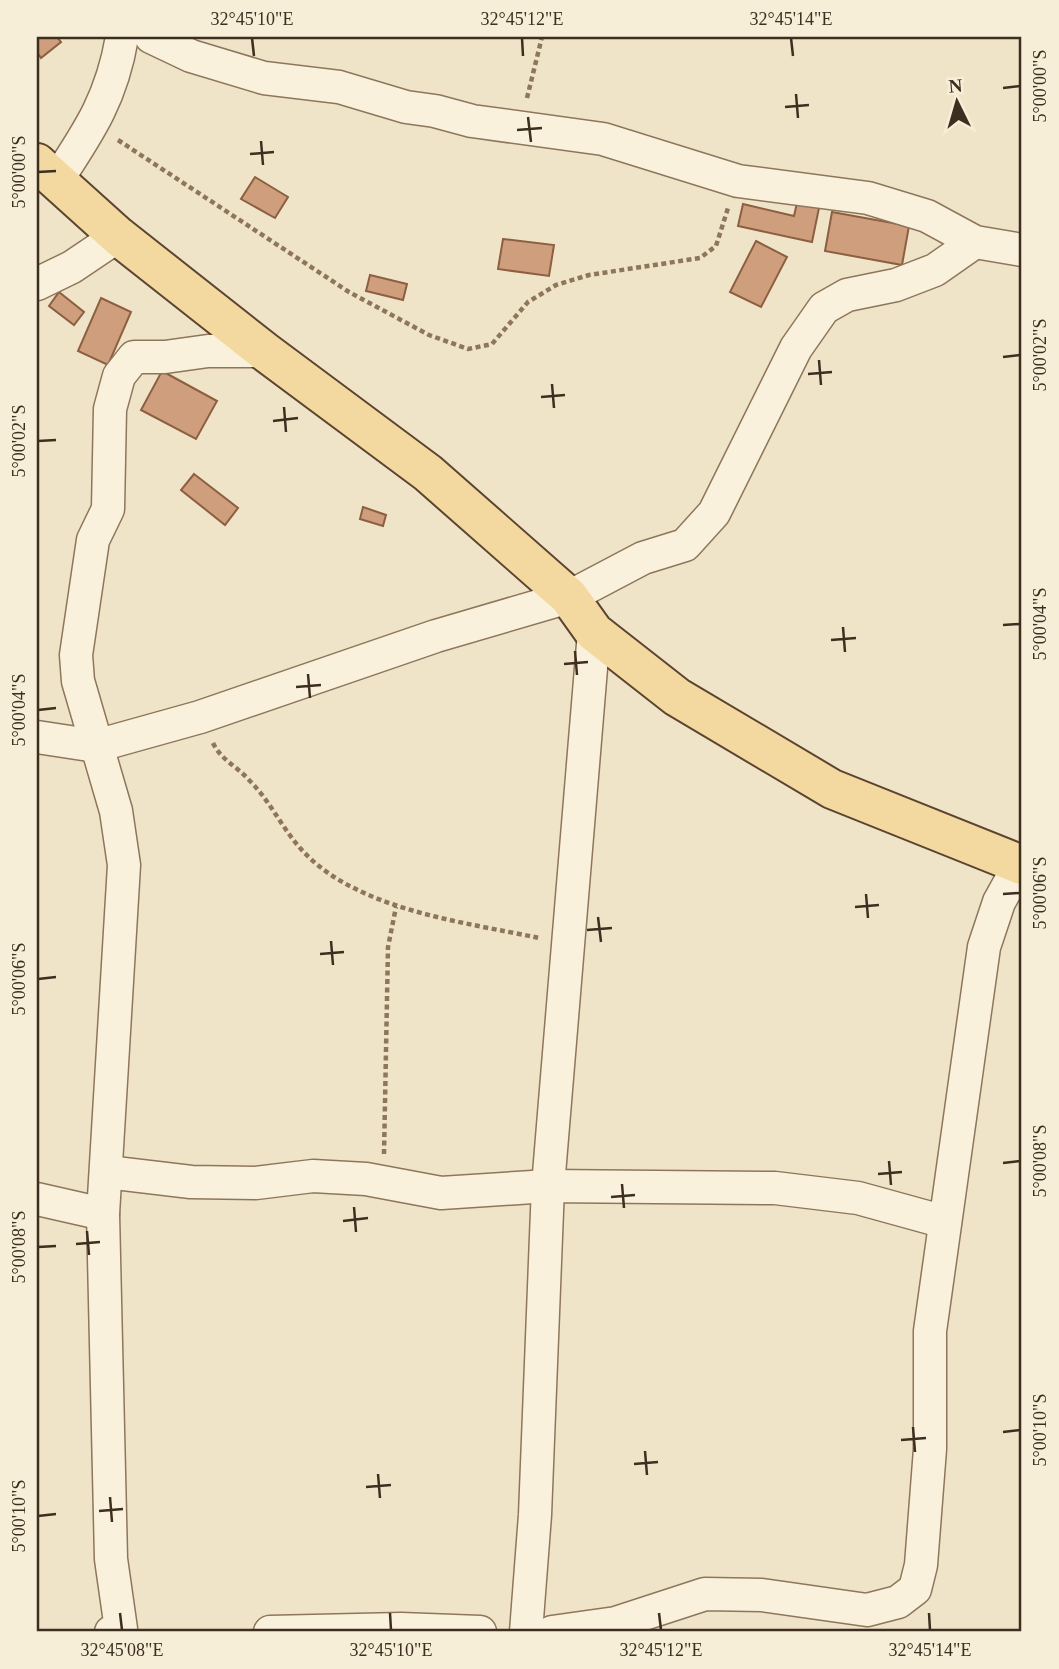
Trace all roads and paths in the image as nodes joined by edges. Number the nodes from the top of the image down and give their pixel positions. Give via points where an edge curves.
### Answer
1 (122, 37) edge
2 (152, 37) edge
3 (542, 37) edge
4 (93, 124) junction
5 (521, 126) junction
6 (47, 171) edge
7 (738, 181) junction
8 (118, 236) junction
9 (975, 242) junction
10 (1022, 250) edge
11 (37, 284) edge
12 (264, 351) junction
13 (569, 597) junction
14 (594, 632) junction
15 (200, 717) junction
16 (37, 737) edge
17 (96, 746) junction
18 (1021, 865) edge
19 (396, 907) junction
20 (567, 944) junction
21 (107, 1172) junction
22 (383, 1182) junction
23 (548, 1186) junction
24 (37, 1199) edge
25 (103, 1214) junction
26 (945, 1222) junction
27 (620, 1626) edge
28 (126, 1631) edge
29 (270, 1632) edge
30 (480, 1632) edge
31 (526, 1632) edge
32 (552, 1632) edge

1 - 4 street via 103,109
2 - 5 street via 239,72 339,88 472,121
3 - 5 path
4 - 6 street
4 - 7 path via 349,292 429,335 468,349 492,344 528,302 556,285 709,253 720,237
5 - 7 street via 603,139
6 - 8 main road
7 - 9 street via 868,198 928,216
8 - 11 street
8 - 12 main road
9 - 10 street
9 - 13 street via 934,270 896,285 848,295 824,308 796,348 714,513 695,535 685,545 643,558
12 - 13 main road via 428,473
12 - 17 street via 134,357 119,376 108,430 108,509 93,540 76,655 78,681
13 - 14 main road
13 - 15 street via 436,636
14 - 18 main road via 677,697 832,789
14 - 20 street
15 - 17 street
15 - 19 path via 215,747 250,780 301,849 346,883
16 - 17 street
17 - 21 street via 116,811 124,865
18 - 26 street via 999,902 984,947
19 - 20 path
19 - 22 path via 388,947
20 - 23 street
21 - 22 street via 191,1182 256,1183 313,1176
21 - 25 street
22 - 23 street via 441,1193
23 - 26 street via 775,1188 858,1198
23 - 31 street
24 - 25 street
25 - 28 street via 111,1559
26 - 27 street via 930,1331 929,1449 921,1565 915,1589 898,1602 867,1610 762,1595 705,1594
27 - 32 street
29 - 30 street

